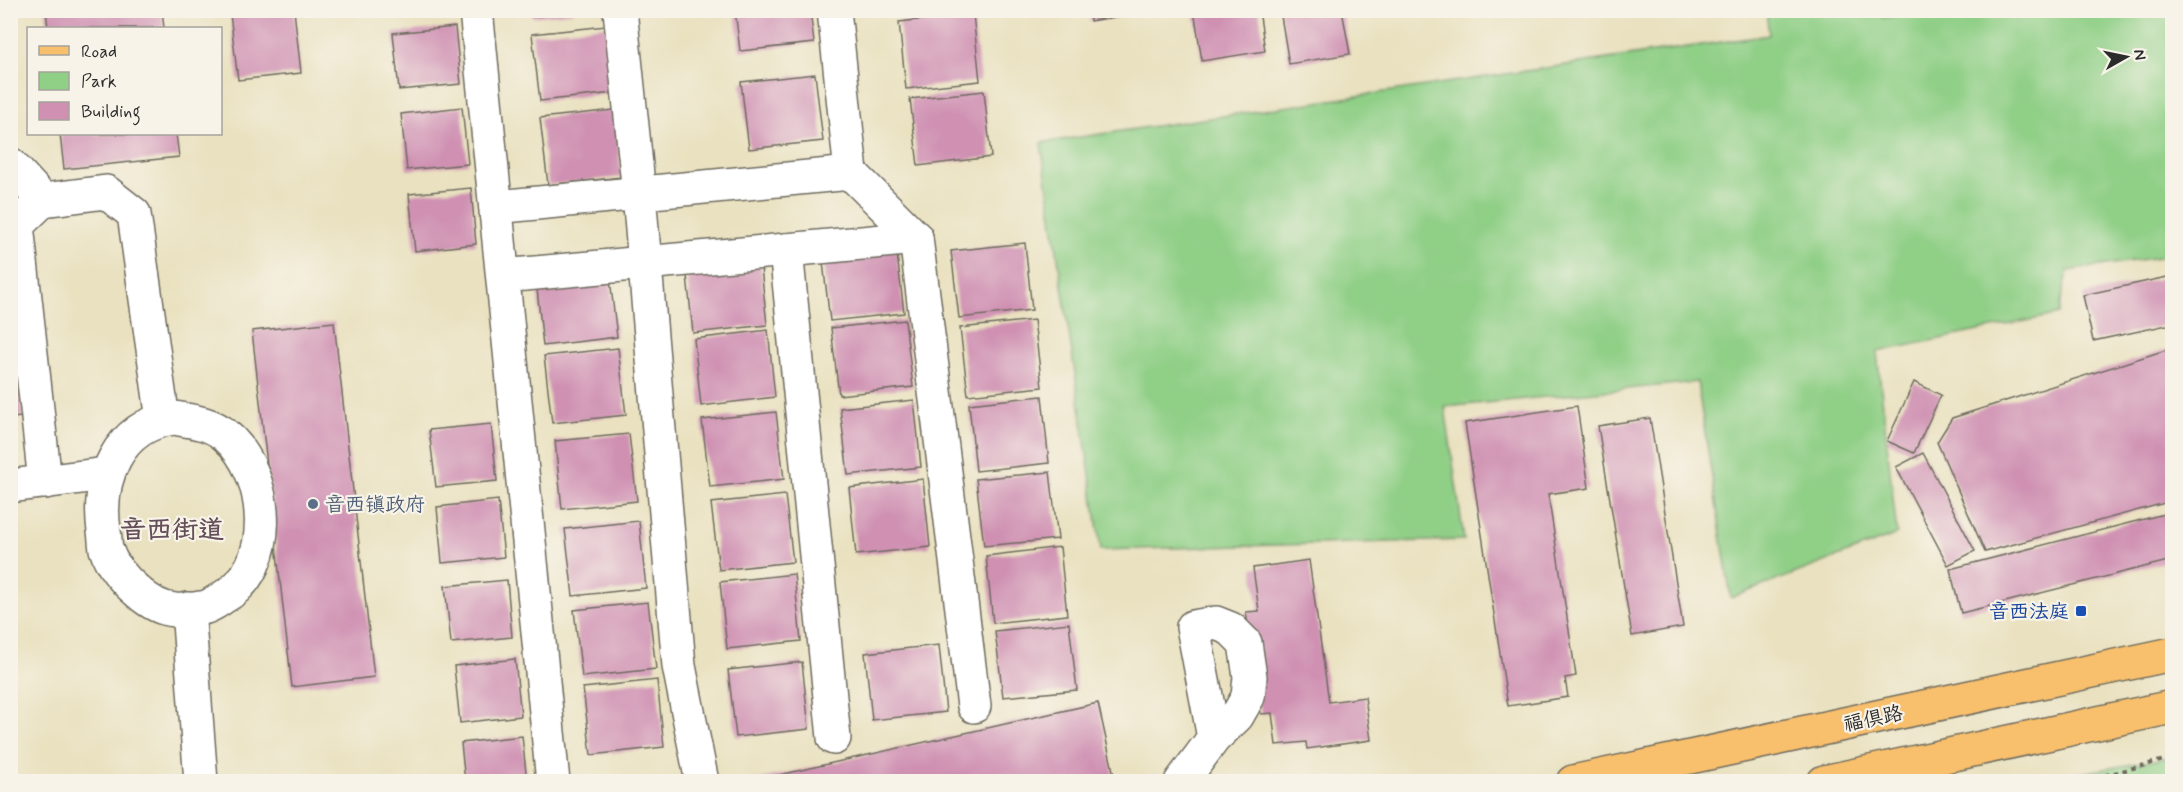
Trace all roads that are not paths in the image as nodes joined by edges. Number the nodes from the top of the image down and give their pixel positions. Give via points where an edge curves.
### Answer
1 (476, 10) edge
2 (620, 10) edge
3 (834, 10) edge
4 (10, 164) edge
5 (851, 173) junction
6 (639, 194) junction
7 (43, 200) junction
8 (496, 207) junction
9 (916, 238) junction
10 (786, 250) junction
11 (645, 263) junction
12 (503, 276) junction
13 (163, 420) junction
14 (106, 474) junction
15 (45, 482) junction
16 (10, 486) edge
17 (188, 609) junction
18 (2172, 654) edge
19 (974, 706) dead end
20 (2172, 707) edge
21 (834, 738) dead end
22 (1214, 738) dead end
23 (201, 782) edge
24 (553, 782) edge
25 (702, 782) edge
26 (1181, 782) edge
27 (1573, 782) edge
28 (1824, 782) edge

1 - 8 street
2 - 6 street
3 - 5 street
4 - 7 street
5 - 6 street
5 - 9 street
6 - 8 street
6 - 11 street
7 - 13 street via 106,192 134,214
7 - 15 street via 17,225
8 - 12 street
9 - 10 street
9 - 19 street
10 - 11 street
10 - 21 street
11 - 12 street
11 - 25 street via 679,666
12 - 24 street
13 - 14 street via 147,425 126,441
13 - 17 street via 199,422 225,434 251,470 261,518 258,552 250,572 231,593 205,607
14 - 15 street
14 - 17 street via 101,512 106,549 122,579 150,602 174,610
15 - 16 street
17 - 23 street
18 - 27 main road, 福俱路
20 - 28 main road
22 - 26 street

